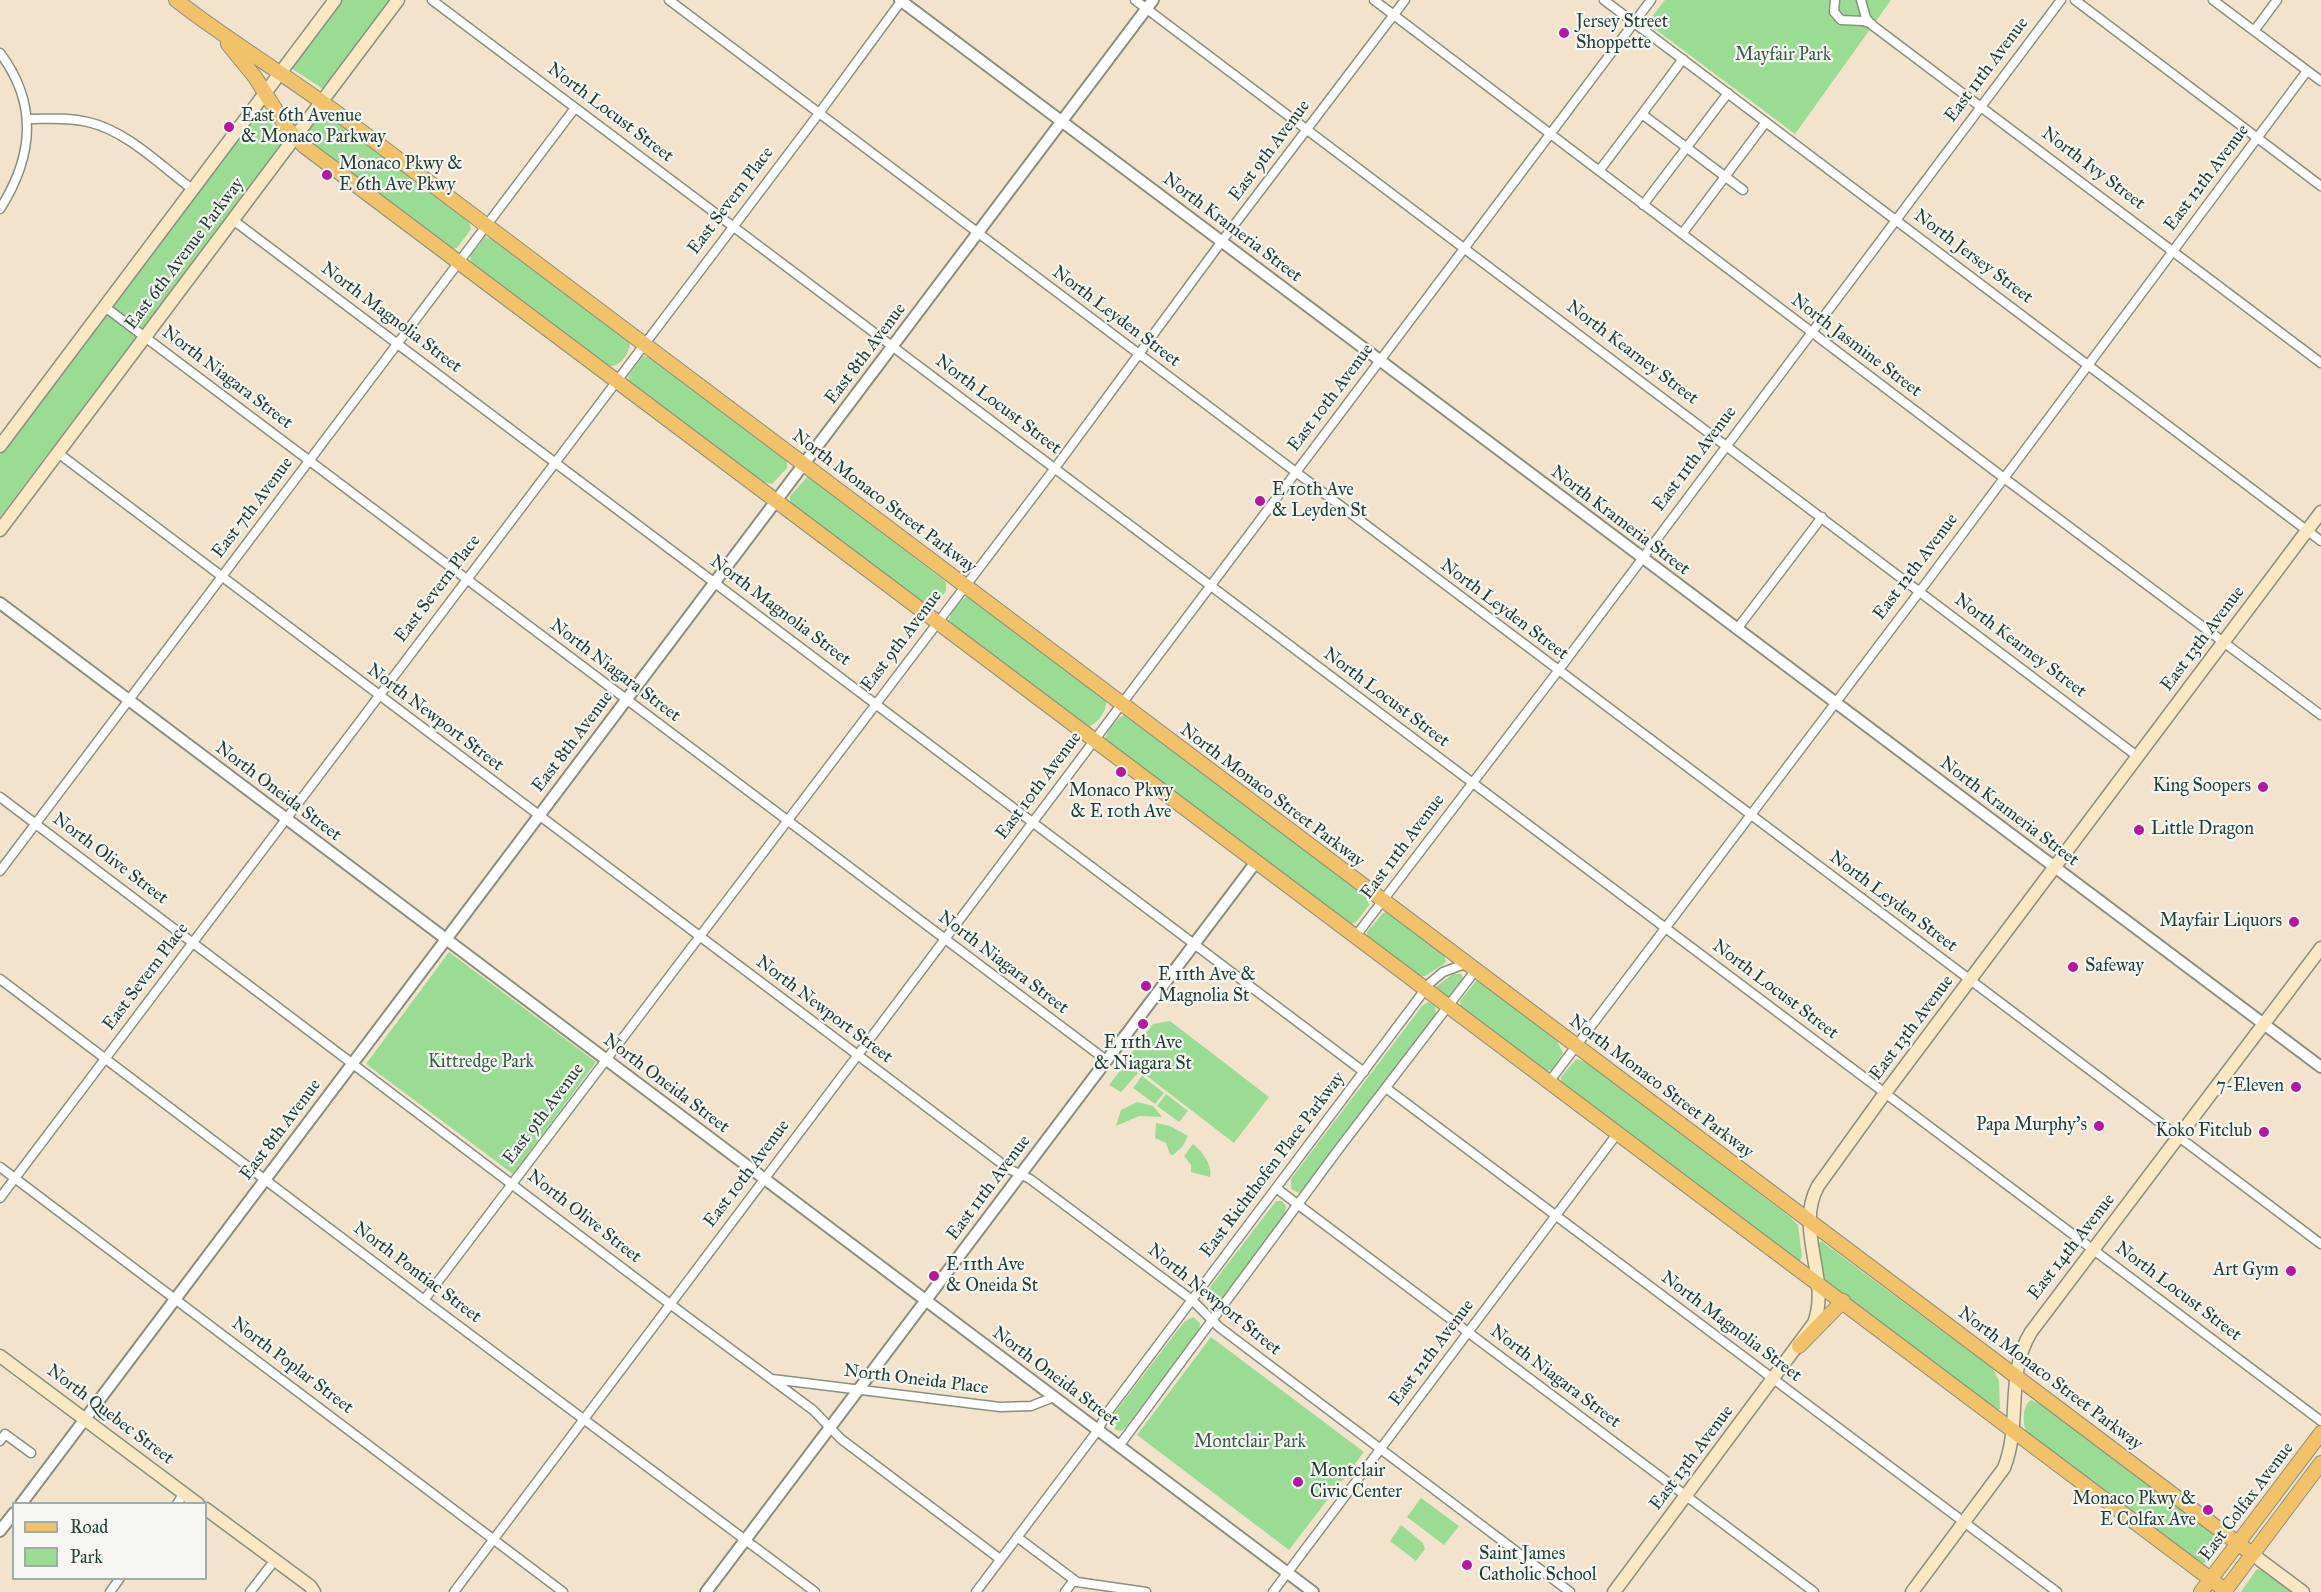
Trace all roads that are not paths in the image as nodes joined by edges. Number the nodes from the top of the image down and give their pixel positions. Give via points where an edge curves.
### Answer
1 (176, 0) edge
2 (335, 0) edge
3 (398, 0) edge
4 (432, 0) edge
5 (669, 0) edge
6 (901, 0) edge
7 (1135, 0) edge
8 (1374, 0) edge
9 (1405, 0) edge
10 (1605, 0) edge
11 (1651, 0) edge
12 (1835, 0) edge
13 (1861, 0) edge
14 (2061, 0) edge
15 (2075, 0) edge
16 (2213, 0) edge
17 (2277, 0) edge
18 (1149, 4) edge
19 (1394, 15) junction
20 (1634, 22) junction
21 (1872, 25) junction
22 (2254, 31) junction
23 (217, 32) junction
24 (0, 53) edge
25 (1683, 59) junction
26 (2307, 70) junction
27 (279, 72) junction
28 (2321, 81) edge
29 (265, 92) junction
30 (1728, 93) junction
31 (322, 102) junction
32 (1981, 106) junction
33 (575, 108) junction
34 (820, 112) junction
35 (1642, 114) junction
36 (28, 119) junction
37 (1062, 121) junction
38 (1766, 122) junction
39 (1307, 130) junction
40 (1550, 134) junction
41 (295, 137) junction
42 (2258, 138) junction
43 (1686, 148) junction
44 (1599, 171) junction
45 (1725, 177) junction
46 (2321, 186) edge
47 (192, 189) junction
48 (1743, 190) dead end
49 (1643, 205) junction
50 (0, 209) edge
51 (233, 220) junction
52 (1896, 220) junction
53 (733, 225) junction
54 (486, 226) junction
55 (977, 233) junction
56 (1682, 234) junction
57 (1222, 241) junction
58 (1465, 248) junction
59 (2173, 251) junction
60 (459, 262) junction
61 (105, 307) junction
62 (1811, 332) junction
63 (145, 337) junction
64 (398, 344) junction
65 (643, 344) junction
66 (892, 346) junction
67 (1139, 354) junction
68 (1380, 361) junction
69 (2321, 363) edge
70 (2087, 365) junction
71 (616, 380) junction
72 (1726, 445) junction
73 (0, 446) edge
74 (58, 453) junction
75 (309, 461) junction
76 (555, 462) junction
77 (804, 465) junction
78 (1055, 468) junction
79 (1295, 473) junction
80 (2004, 478) junction
81 (776, 501) junction
82 (2321, 512) edge
83 (1822, 517) junction
84 (0, 530) edge
85 (2307, 530) junction
86 (2321, 541) edge
87 (1642, 558) junction
88 (222, 576) junction
89 (466, 579) junction
90 (714, 582) junction
91 (965, 585) junction
92 (1210, 586) junction
93 (1920, 591) junction
94 (0, 603) edge
95 (937, 622) junction
96 (1737, 629) junction
97 (2223, 642) junction
98 (1558, 671) junction
99 (378, 696) junction
100 (129, 700) junction
101 (625, 700) junction
102 (1835, 703) junction
103 (876, 704) junction
104 (1121, 705) junction
105 (2321, 715) edge
106 (1094, 741) junction
107 (2137, 756) junction
108 (1472, 783) junction
109 (0, 797) edge
110 (538, 816) junction
111 (1750, 816) junction
112 (286, 818) junction
113 (787, 821) junction
114 (1033, 822) junction
115 (36, 824) junction
116 (1256, 862) junction
117 (2055, 867) junction
118 (0, 871) edge
119 (1382, 901) junction
120 (1666, 928) junction
121 (700, 937) junction
122 (1355, 937) junction
123 (446, 939) junction
124 (944, 940) junction
125 (192, 943) junction
126 (1194, 944) junction
127 (2321, 948) edge
128 (1470, 967) junction
129 (0, 979) edge
130 (1971, 981) junction
131 (1425, 989) junction
132 (1447, 1006) junction
133 (2264, 1024) junction
134 (1576, 1047) junction
135 (857, 1056) junction
136 (105, 1058) junction
137 (606, 1059) junction
138 (1106, 1060) junction
139 (352, 1063) junction
140 (2321, 1067) edge
141 (1364, 1072) junction
142 (1549, 1082) junction
143 (1386, 1088) junction
144 (1885, 1093) junction
145 (1617, 1134) junction
146 (2179, 1137) junction
147 (0, 1167) edge
148 (1020, 1174) junction
149 (15, 1178) junction
150 (265, 1179) junction
151 (764, 1179) junction
152 (513, 1183) junction
153 (1276, 1188) junction
154 (0, 1198) edge
155 (1298, 1205) junction
156 (1556, 1216) junction
157 (1809, 1220) junction
158 (2321, 1244) edge
159 (2093, 1249) junction
160 (1818, 1282) junction
161 (175, 1299) junction
162 (424, 1300) junction
163 (925, 1300) junction
164 (1192, 1300) junction
165 (1843, 1301) junction
166 (670, 1304) junction
167 (1213, 1322) junction
168 (1468, 1332) junction
169 (1799, 1346) junction
170 (1, 1359) edge
171 (2015, 1376) junction
172 (772, 1379) junction
173 (1774, 1380) junction
174 (858, 1390) junction
175 (1054, 1397) junction
176 (584, 1419) junction
177 (85, 1420) junction
178 (2321, 1421) edge
179 (830, 1427) junction
180 (1098, 1430) junction
181 (2014, 1431) junction
182 (2321, 1433) edge
183 (0, 1441) edge
184 (1119, 1446) junction
185 (1380, 1449) junction
186 (31, 1453) dead end
187 (2321, 1463) edge
188 (1686, 1496) junction
189 (180, 1498) edge
190 (22, 1502) edge
191 (207, 1510) edge
192 (12, 1516) edge
193 (1965, 1523) junction
194 (0, 1531) edge
195 (1017, 1537) junction
196 (493, 1540) junction
197 (745, 1540) junction
198 (2238, 1543) junction
199 (2252, 1554) junction
200 (1000, 1559) junction
201 (274, 1560) junction
202 (1287, 1573) junction
203 (2211, 1579) junction
204 (1074, 1580) junction
205 (312, 1589) edge
206 (2226, 1591) edge
207 (250, 1592) edge
208 (327, 1592) edge
209 (454, 1592) edge
210 (563, 1592) edge
211 (706, 1592) edge
212 (815, 1592) edge
213 (976, 1592) edge
214 (1065, 1592) edge
215 (1146, 1592) edge
216 (1273, 1592) edge
217 (1313, 1592) edge
218 (1570, 1592) edge
219 (1614, 1592) edge
220 (1814, 1592) edge
221 (1912, 1592) edge
222 (2057, 1592) edge
223 (2201, 1592) edge
224 (2303, 1592) edge

1 - 23 main road, North Monaco Street Parkway
2 - 27 main road, East 6th Avenue Parkway
3 - 31 main road, East 6th Avenue Parkway
4 - 33 street, North Locust Street
5 - 34 street, North Leyden Street
6 - 34 street, East Severn Place
6 - 37 street, North Krameria Street
7 - 18 street, North Kearney Street
8 - 19 street, North Jasmine Street
9 - 19 street, East 9th Avenue
10 - 20 street, North Jersey Street
11 - 20 street, East 10th Avenue
12 - 21 street, North Ivy Street via 1834,12 1842,20
13 - 21 street, North Ivy Street
14 - 32 street, East 11th Avenue
15 - 42 street
16 - 22 street
17 - 22 street
18 - 37 street, East 8th Avenue
18 - 39 street, North Kearney Street
19 - 39 street, East 9th Avenue
19 - 40 street, North Jasmine Street
20 - 25 street, North Jersey Street
20 - 40 street, East 10th Avenue
21 - 32 street, North Ivy Street
22 - 26 street
23 - 27 main road, North Monaco Street Parkway
23 - 29 main road, North Monaco Street Parkway
24 - 36 street via 10,66
25 - 30 street, North Jersey Street
25 - 35 street
26 - 28 street
26 - 42 street, East 12th Avenue
27 - 29 main road, East 6th Avenue Parkway
27 - 31 main road, North Monaco Street Parkway
29 - 41 main road, North Monaco Street Parkway
29 - 47 main road, East 6th Avenue Parkway
30 - 38 street, North Jersey Street
30 - 43 street
31 - 41 main road, East 6th Avenue Parkway
31 - 54 main road, North Monaco Street Parkway
32 - 52 street, East 11th Avenue
32 - 59 street, North Ivy Street
33 - 53 street, North Locust Street
33 - 54 street, East 7th Avenue
34 - 53 street, East Severn Place
34 - 55 street, North Leyden Street
35 - 43 street
35 - 44 street
36 - 47 street via 69,118 100,126 133,144
36 - 50 street via 23,165
37 - 55 street, East 8th Avenue
37 - 57 street, North Krameria Street
38 - 45 street
38 - 52 street, North Jersey Street
39 - 57 street, East 9th Avenue
39 - 58 street, North Kearney Street
40 - 44 street, North Jasmine Street
40 - 58 street, East 10th Avenue
41 - 51 main road, East 6th Avenue Parkway
41 - 60 main road, North Monaco Street Parkway
42 - 46 street
42 - 59 street, East 12th Avenue
43 - 45 street
43 - 49 street
44 - 49 street, North Jasmine Street
45 - 48 street
45 - 56 street
47 - 61 main road, East 6th Avenue Parkway
49 - 56 street, North Jasmine Street
51 - 63 main road, East 6th Avenue Parkway
51 - 64 street, North Magnolia Street
52 - 62 street, East 11th Avenue
52 - 70 street, North Jersey Street
53 - 65 street, East Severn Place
53 - 66 street, North Locust Street
54 - 60 street, East 7th Avenue
54 - 65 main road, North Monaco Street Parkway
55 - 66 street, East 8th Avenue
55 - 67 street, North Leyden Street
56 - 62 street, North Jasmine Street
57 - 67 street, East 9th Avenue
57 - 68 street, North Krameria Street
58 - 68 street, East 10th Avenue
58 - 72 street, North Kearney Street
59 - 69 street, North Ivy Street
59 - 70 street, East 12th Avenue
60 - 64 street, East 7th Avenue
60 - 71 main road, North Monaco Street Parkway
61 - 63 street, North Niagara Street
61 - 73 main road, East 6th Avenue Parkway
62 - 72 street, East 11th Avenue
62 - 80 street, North Jasmine Street
63 - 74 main road, East 6th Avenue Parkway
63 - 75 street, North Niagara Street
64 - 75 street, East 7th Avenue
64 - 76 street, North Magnolia Street
65 - 71 street, East Severn Place
65 - 77 main road, North Monaco Street Parkway
66 - 77 street, East 8th Avenue
66 - 78 street, North Locust Street
67 - 78 street, East 9th Avenue
67 - 79 street, North Leyden Street
68 - 79 street, East 10th Avenue
68 - 87 street, North Krameria Street
70 - 80 street, East 12th Avenue
70 - 85 street, North Jersey Street
71 - 76 street, East Severn Place
71 - 81 main road, North Monaco Street Parkway
72 - 83 street, North Kearney Street
72 - 87 street, East 11th Avenue
74 - 84 main road, East 6th Avenue Parkway
74 - 88 street, North Newport Street
75 - 88 street, East 7th Avenue
75 - 89 street, North Niagara Street
76 - 89 street, East Severn Place
76 - 90 street, North Magnolia Street
77 - 81 street, East 8th Avenue
77 - 91 main road, North Monaco Street Parkway
78 - 91 street, East 9th Avenue
78 - 92 street, North Locust Street
79 - 92 street, East 10th Avenue
79 - 98 street, North Leyden Street
80 - 93 street, East 12th Avenue
80 - 97 street, North Jasmine Street
81 - 90 street, East 8th Avenue
81 - 95 main road, North Monaco Street Parkway
82 - 85 main road, East 13th Avenue
83 - 93 street, North Kearney Street
83 - 96 street
85 - 86 street, North Jersey Street
85 - 97 main road, East 13th Avenue
87 - 96 street, North Krameria Street
87 - 98 street, East 11th Avenue
88 - 99 street, North Newport Street
88 - 100 street, East 7th Avenue
89 - 99 street, East Severn Place
89 - 101 street, North Niagara Street
90 - 101 street, East 8th Avenue
90 - 103 street, North Magnolia Street
91 - 95 street, East 9th Avenue
91 - 104 main road, North Monaco Street Parkway
92 - 104 street, East 10th Avenue
92 - 108 street, North Locust Street
93 - 102 street, East 12th Avenue
93 - 107 street, North Kearney Street
94 - 100 street, North Oneida Street
95 - 103 street, East 9th Avenue
95 - 106 main road, North Monaco Street Parkway
96 - 102 street, North Krameria Street
97 - 105 street, North Jasmine Street
97 - 107 main road, East 13th Avenue
98 - 108 street, East 11th Avenue
98 - 111 street, North Leyden Street
99 - 110 street, North Newport Street
99 - 112 street, East Severn Place
100 - 112 street, North Oneida Street
100 - 115 street, East 7th Avenue
101 - 110 street, East 8th Avenue
101 - 113 street, North Niagara Street
102 - 111 street, East 12th Avenue
102 - 117 street, North Krameria Street
103 - 113 street, East 9th Avenue
103 - 114 street, North Magnolia Street
104 - 106 street, East 10th Avenue
104 - 119 main road, North Monaco Street Parkway
106 - 114 street, East 10th Avenue
106 - 116 main road, North Monaco Street Parkway
107 - 117 main road, East 13th Avenue
108 - 119 street, East 11th Avenue
108 - 120 street, North Locust Street
109 - 115 street, North Olive Street
110 - 121 street, North Newport Street
110 - 123 street, East 8th Avenue
111 - 120 street, East 12th Avenue
111 - 130 street, North Leyden Street
112 - 123 street, North Oneida Street
112 - 125 street, East Severn Place
113 - 121 street, East 9th Avenue
113 - 124 street, North Niagara Street
114 - 124 street, East 10th Avenue
114 - 126 street, North Magnolia Street
115 - 118 street, East 7th Avenue
115 - 125 street, North Olive Street
116 - 122 main road, North Monaco Street Parkway
116 - 126 street, East 11th Avenue
117 - 130 main road, East 13th Avenue
117 - 133 street, North Krameria Street
119 - 122 street, East 11th Avenue
119 - 128 main road, North Monaco Street Parkway
120 - 134 street, East 12th Avenue
120 - 144 street, North Locust Street
121 - 135 street, North Newport Street
121 - 137 street, East 9th Avenue
122 - 131 main road, North Monaco Street Parkway
123 - 137 street, North Oneida Street
123 - 139 street, East 8th Avenue
124 - 135 street, East 10th Avenue
124 - 138 street, North Niagara Street
125 - 136 street, East Severn Place
125 - 139 street, North Olive Street
126 - 138 street, East 11th Avenue
126 - 141 street, North Magnolia Street
127 - 133 main road, East 14th Avenue
128 - 131 street, East Richthofen Place Parkway via 1443,972
128 - 132 street
128 - 134 main road, North Monaco Street Parkway
129 - 136 street, North Pontiac Street
130 - 144 main road, East 13th Avenue
130 - 146 street, North Leyden Street
131 - 132 main road, North Monaco Street Parkway
131 - 141 street, East Richthofen Place Parkway
132 - 142 main road, North Monaco Street Parkway
132 - 143 street
133 - 140 street, North Krameria Street
133 - 146 main road, East 14th Avenue
134 - 142 street, East 12th Avenue
134 - 157 main road, North Monaco Street Parkway
135 - 148 street, North Newport Street
135 - 151 street, East 10th Avenue
136 - 149 street, East Severn Place
136 - 150 street, North Pontiac Street
137 - 151 street, North Oneida Street
137 - 152 street, East 9th Avenue
138 - 148 street, East 11th Avenue
139 - 150 street, East 8th Avenue
139 - 152 street, North Olive Street
141 - 153 street, East Richthofen Place Parkway
142 - 145 main road, North Monaco Street Parkway
143 - 155 street
143 - 156 street, North Magnolia Street
144 - 157 main road, East 13th Avenue via 1818,1186
144 - 159 street, North Locust Street
145 - 156 street, East 12th Avenue
145 - 160 main road, North Monaco Street Parkway
146 - 158 street, North Leyden Street
146 - 159 main road, East 14th Avenue
147 - 149 street, North Poplar Street
148 - 163 street, East 11th Avenue
148 - 164 street, North Newport Street
149 - 154 street, East Severn Place
149 - 161 street, North Poplar Street
150 - 161 street, East 8th Avenue
150 - 162 street, North Pontiac Street
151 - 163 street, North Oneida Street
151 - 166 street, East 10th Avenue
152 - 162 street, East 9th Avenue
152 - 166 street, North Olive Street
153 - 155 street, North Niagara Street
153 - 164 street, East Richthofen Place Parkway
155 - 167 street
155 - 168 street, North Niagara Street
156 - 168 street, East 12th Avenue
156 - 173 street, North Magnolia Street
157 - 160 main road, East 13th Avenue
157 - 171 main road, North Monaco Street Parkway
159 - 171 main road, East 14th Avenue via 2031,1332
159 - 178 street, North Locust Street
160 - 165 main road, North Monaco Street Parkway
160 - 169 main road, East 13th Avenue via 1816,1317
161 - 177 street, East 8th Avenue
161 - 196 street, North Poplar Street
162 - 176 street, North Pontiac Street
163 - 174 street, East 11th Avenue
163 - 175 street, North Oneida Street
164 - 167 street, North Newport Street
164 - 180 street, East Richthofen Place Parkway
165 - 169 main road
165 - 181 main road, North Monaco Street Parkway
166 - 172 street, North Olive Street
166 - 176 street, East 10th Avenue
167 - 184 street
167 - 185 street, North Newport Street
168 - 185 street, East 12th Avenue
168 - 188 street, North Niagara Street
169 - 173 main road, East 13th Avenue
170 - 177 main road, North Quebec Street
171 - 181 main road, East 14th Avenue
171 - 198 main road, North Monaco Street Parkway
172 - 174 street, North Oneida Place
172 - 179 street, North Olive Street
173 - 188 main road, East 13th Avenue
173 - 193 street, North Magnolia Street
174 - 175 street, North Oneida Place via 1012,1408
174 - 179 street, East 11th Avenue
175 - 180 street, North Oneida Street
176 - 196 street, East 10th Avenue
176 - 197 street, North Pontiac Street
177 - 189 main road, North Quebec Street
177 - 190 street, East 8th Avenue
179 - 197 street, East 11th Avenue
179 - 200 street, North Olive Street
180 - 184 street, North Oneida Street
180 - 195 street, East Richthofen Place Parkway
181 - 193 main road, East 14th Avenue via 2004,1468
181 - 203 main road, North Monaco Street Parkway
182 - 198 main road, East Colfax Avenue
183 - 186 street via 5,1434
184 - 202 street, North Oneida Street
185 - 202 street, East 12th Avenue
185 - 218 street, North Newport Street
187 - 199 main road, East Colfax Avenue
188 - 219 main road, East 13th Avenue
188 - 220 street, North Niagara Street
191 - 201 main road
192 - 194 street
193 - 221 main road, East 14th Avenue
193 - 222 street, North Magnolia Street
195 - 200 street, East Richthofen Place Parkway
195 - 204 street
196 - 209 street, East 10th Avenue
196 - 210 street, North Poplar Street
197 - 211 street, East 11th Avenue
197 - 212 street, North Pontiac Street
198 - 199 main road, North Monaco Street Parkway
198 - 203 main road, East Colfax Avenue
199 - 206 main road, East Colfax Avenue
199 - 224 main road, North Monaco Street Parkway
200 - 213 street, East Richthofen Place Parkway
201 - 205 main road
201 - 207 street
202 - 216 street, East 12th Avenue
202 - 217 street, North Oneida Street
203 - 206 main road, North Monaco Street Parkway
203 - 223 main road, East Colfax Avenue
204 - 214 street
204 - 215 street
205 - 208 main road

